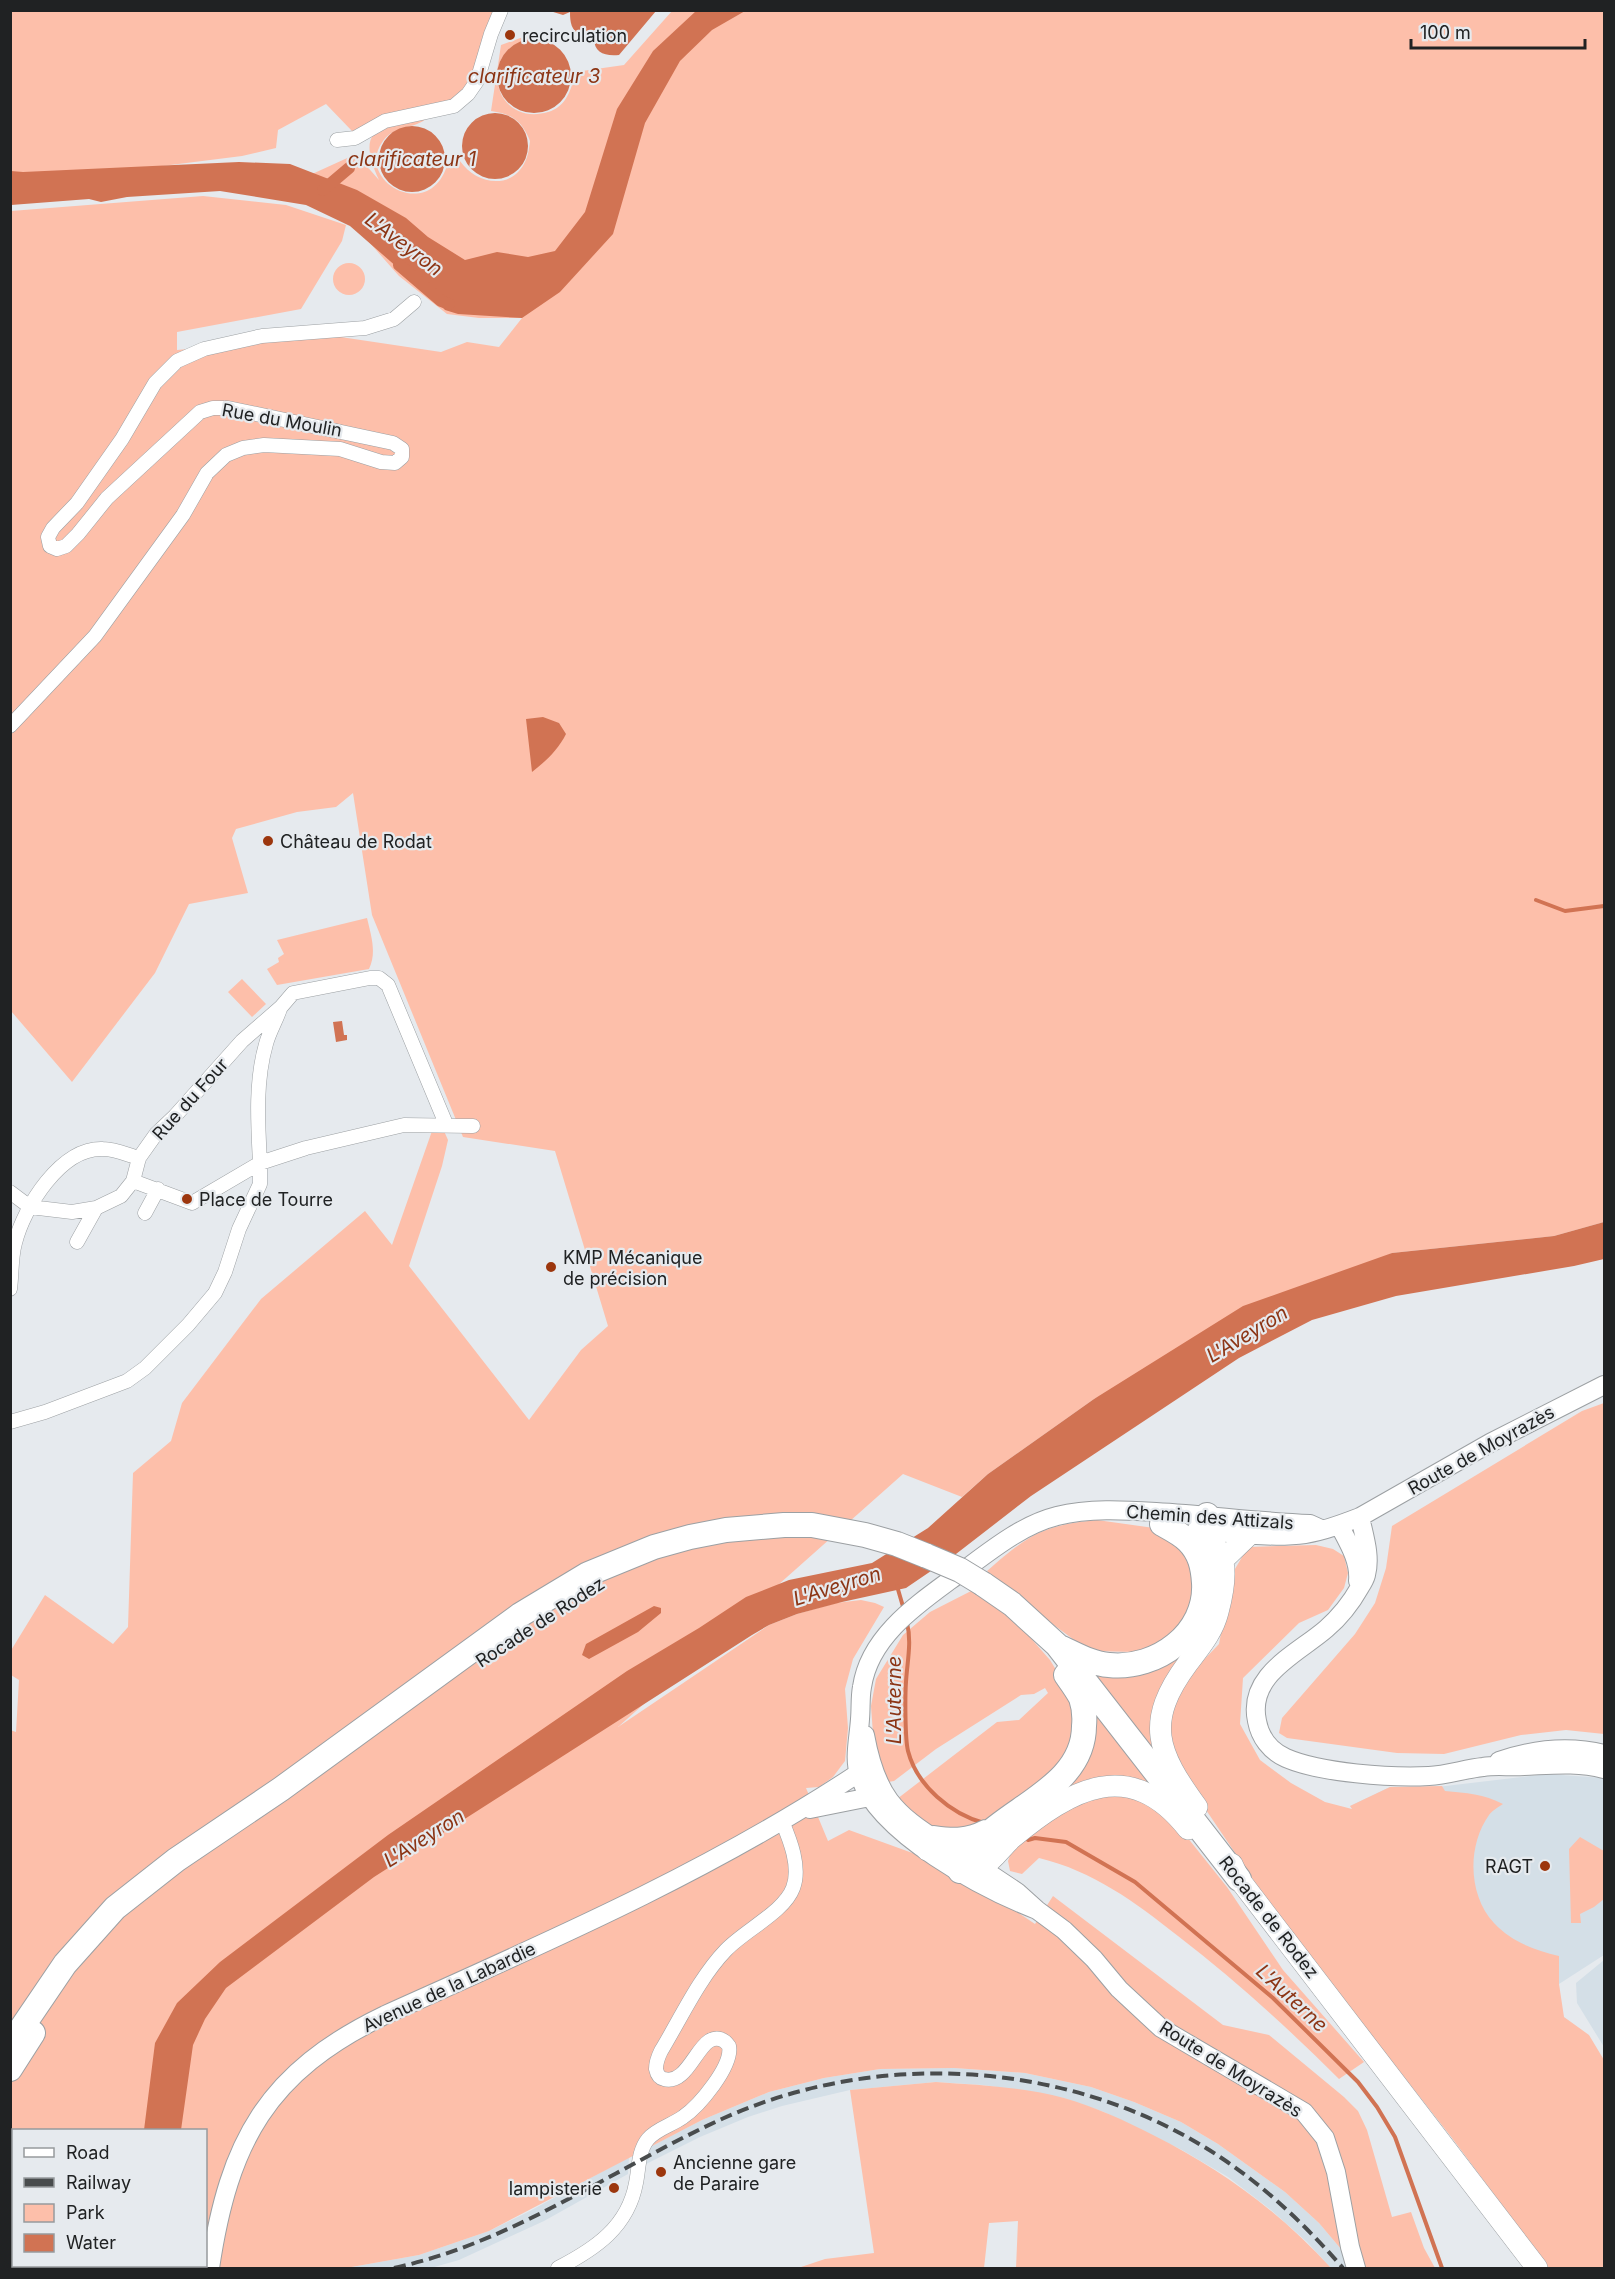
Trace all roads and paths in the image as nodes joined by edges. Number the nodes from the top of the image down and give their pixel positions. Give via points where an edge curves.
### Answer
1 (501, 10) edge
2 (337, 140) dead end
3 (414, 302) dead end
4 (10, 726) edge
5 (281, 1007) junction
6 (446, 1124) junction
7 (473, 1126) dead end
8 (139, 1158) junction
9 (260, 1163) junction
10 (133, 1181) junction
11 (158, 1189) junction
12 (10, 1192) edge
13 (30, 1207) junction
14 (96, 1208) junction
15 (145, 1213) dead end
16 (77, 1242) dead end
17 (10, 1289) edge
18 (1605, 1385) edge
19 (10, 1422) edge
20 (1098, 1510) junction
21 (1360, 1517) junction
22 (1162, 1524) junction
23 (1204, 1525) junction
24 (1330, 1527) junction
25 (784, 1528) junction
26 (1250, 1534) junction
27 (1197, 1553) junction
28 (1223, 1560) junction
29 (1356, 1595) junction
30 (1012, 1604) junction
31 (1057, 1646) junction
32 (861, 1713) junction
33 (1605, 1754) edge
34 (1483, 1767) junction
35 (1605, 1769) edge
36 (859, 1776) junction
37 (877, 1795) junction
38 (801, 1811) junction
39 (782, 1821) junction
40 (991, 1830) junction
41 (931, 1844) junction
42 (967, 1865) junction
43 (1239, 1879) junction
44 (1306, 1965) junction
45 (10, 2045) edge
46 (10, 2069) edge
47 (210, 2268) edge
48 (562, 2268) edge
49 (1356, 2268) edge
50 (1537, 2268) edge

1 - 2 street via 477,81 454,106 385,121 355,138
3 - 4 street, Rue du Moulin via 394,319 365,328 262,336 204,349 177,361 155,383 77,503 53,528 48,537 50,546 66,546 107,498 200,412 213,408 393,443 402,449 402,457 395,463 381,462 340,449 264,445 226,455 207,473 183,515 95,636
5 - 6 street, Rue du Four via 293,993 379,978 388,985
5 - 8 street, Rue du Four via 242,1041 156,1134
5 - 9 street via 266,1044 260,1077
6 - 7 street
6 - 9 street via 380,1129
8 - 10 street
8 - 13 street via 103,1149 78,1154 60,1166
9 - 11 street via 192,1203
9 - 19 street via 260,1184 225,1272 215,1293 188,1325 127,1381
10 - 11 street
10 - 14 street via 121,1196
11 - 15 street
12 - 13 street
13 - 14 street via 72,1212
13 - 17 street via 14,1245
14 - 16 street
18 - 21 street, Route de Moyrazès via 1490,1443
20 - 22 street, Chemin des Attizals
20 - 23 street, Chemin des Attizals
20 - 32 street, Chemin des Attizals via 1055,1516 1025,1528 903,1617 870,1660 862,1686
21 - 24 street, Chemin des Attizals
21 - 29 street via 1367,1545 1366,1575
22 - 23 street, Chemin des Attizals
22 - 27 highway via 1179,1533
23 - 24 street, Chemin des Attizals
23 - 26 street, Chemin des Attizals
23 - 27 highway
23 - 28 main road
24 - 26 street, Chemin des Attizals via 1305,1534
24 - 29 street via 1352,1550 1359,1574
25 - 30 highway, Rocade de Rodez, bridge via 812,1525 897,1544 960,1570
25 - 45 highway, Rocade de Rodez via 726,1530 654,1547 588,1574 520,1616 176,1860 115,1908 65,1964
25 - 46 highway, Rocade de Rodez via 663,1556 610,1576 553,1609 203,1855 122,1918 74,1971
26 - 28 main road
27 - 31 highway via 1203,1567 1201,1610 1177,1644 1156,1658 1134,1665 1109,1665
28 - 43 main road via 1218,1614 1211,1632 1164,1701 1160,1733 1167,1761 1219,1838
29 - 34 street via 1327,1629 1275,1668 1260,1687 1256,1716 1259,1732 1268,1746 1285,1758 1312,1766 1392,1777 1431,1776
30 - 31 highway, Rocade de Rodez
30 - 40 highway via 1081,1698 1084,1732 1077,1759 1064,1775
31 - 43 highway, Rocade de Rodez
32 - 36 street, Chemin des Attizals
32 - 37 street, Chemin des Attizals
33 - 34 street via 1575,1748 1548,1749 1523,1752
34 - 35 street via 1553,1763
36 - 37 street
36 - 38 street, Avenue de la Labardie
37 - 38 street, Avenue de la Labardie
37 - 41 street
38 - 39 street, Avenue de la Labardie
39 - 47 street, Avenue de la Labardie via 620,1908 365,2025 314,2057 275,2096 242,2148 220,2212
39 - 48 street via 795,1862 792,1890 783,1903 739,1937 715,1962 661,2051 656,2067 659,2077 673,2079 705,2044 718,2038 729,2046 727,2063 689,2113 646,2141 634,2193 617,2227 601,2243
40 - 41 highway via 972,1839
40 - 42 highway
41 - 42 main road
42 - 44 main road via 1065,1799 1104,1786 1132,1787 1177,1815 1290,1961
42 - 49 street, Route de Moyrazès via 1005,1898 1037,1910 1064,1930 1161,2028 1304,2112 1325,2138
43 - 44 main road, Rocade de Rodez
44 - 50 main road, Rocade de Rodez

